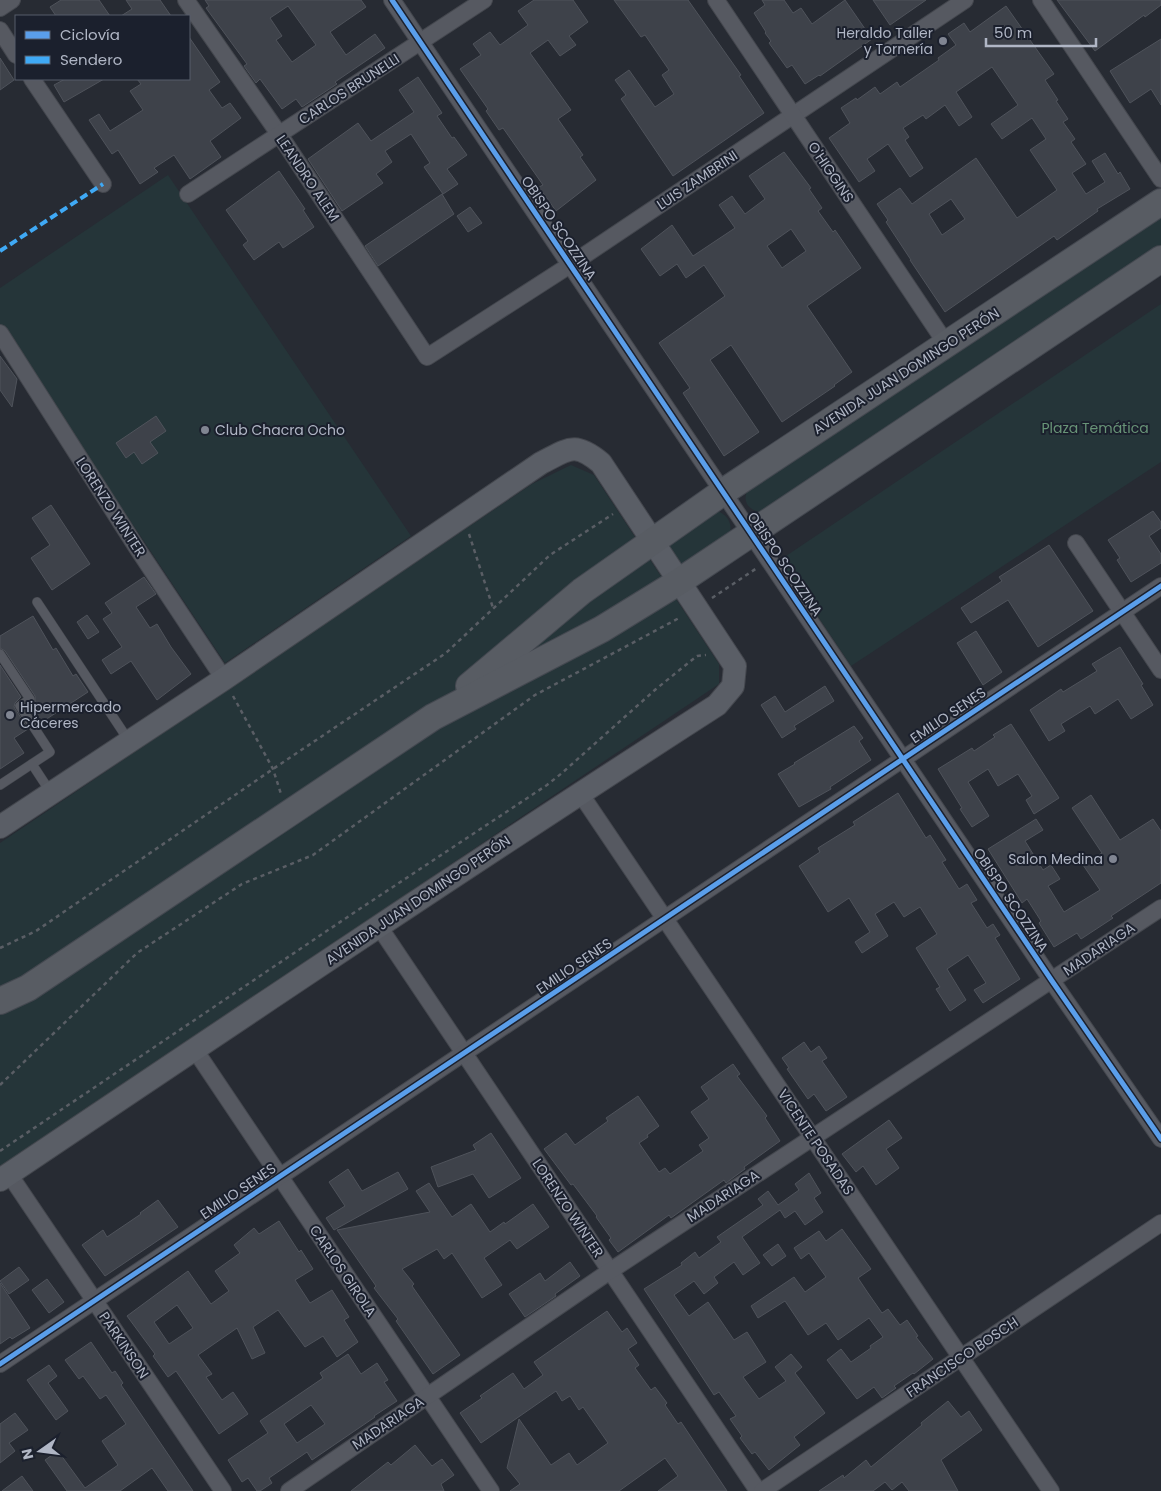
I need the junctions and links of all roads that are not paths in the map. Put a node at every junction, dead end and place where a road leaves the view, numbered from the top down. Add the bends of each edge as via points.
1 (12, 0) edge
2 (186, 0) edge
3 (392, 0) edge
4 (484, 0) edge
5 (716, 0) edge
6 (966, 0) edge
7 (1041, 0) edge
8 (0, 8) edge
9 (0, 30) edge
10 (420, 43) junction
11 (15, 52) edge
12 (33, 80) edge
13 (793, 116) junction
14 (279, 134) junction
15 (1161, 179) edge
16 (103, 184) dead end
17 (188, 194) dead end
18 (1161, 202) edge
19 (1161, 259) edge
20 (570, 265) junction
21 (0, 333) edge
22 (947, 345) junction
23 (427, 357) joint
24 (723, 492) junction
25 (752, 535) junction
26 (653, 542) junction
27 (1076, 543) dead end
28 (680, 582) junction
29 (1161, 586) edge
30 (37, 602) dead end
31 (1122, 612) junction
32 (0, 654) edge
33 (1161, 670) edge
34 (224, 679) junction
35 (433, 717) junction
36 (130, 741) junction
37 (903, 759) junction
38 (32, 764) junction
39 (0, 785) edge
40 (51, 793) junction
41 (580, 793) junction
42 (0, 827) edge
43 (1161, 908) edge
44 (665, 919) junction
45 (378, 926) junction
46 (1052, 981) junction
47 (28, 988) junction
48 (0, 1001) edge
49 (0, 1015) edge
50 (195, 1050) junction
51 (464, 1053) junction
52 (812, 1137) junction
53 (1161, 1139) edge
54 (280, 1176) junction
55 (4, 1177) edge
56 (1161, 1223) edge
57 (610, 1271) junction
58 (94, 1301) junction
59 (961, 1358) junction
60 (0, 1364) edge
61 (428, 1396) junction
62 (223, 1491) edge
63 (289, 1491) edge
64 (491, 1491) edge
65 (758, 1491) edge
66 (762, 1491) edge
67 (1052, 1491) edge

1 - 8 street
2 - 14 street, LEANDRO ALEM
3 - 10 street, OBISPO SCOZZINA
4 - 10 street, CARLOS BRUNELLI
5 - 13 street, O'HIGGINS
6 - 13 street, LUIS ZAMBRINI
7 - 15 street
9 - 11 street
10 - 14 street, CARLOS BRUNELLI
10 - 20 street, OBISPO SCOZZINA
12 - 16 street
13 - 20 street, LUIS ZAMBRINI
13 - 22 street, O'HIGGINS
14 - 17 street, CARLOS BRUNELLI
14 - 23 street, LEANDRO ALEM
18 - 22 main road, AVENIDA JUAN DOMINGO PERÓN
19 - 25 main road, AVENIDA JUAN DOMINGO PERÓN
20 - 23 street, LUIS ZAMBRINI
20 - 24 street, OBISPO SCOZZINA
21 - 34 street, LORENZO WINTER via 136,548
22 - 24 main road, AVENIDA JUAN DOMINGO PERÓN
24 - 25 street, OBISPO SCOZZINA
24 - 26 main road, AVENIDA JUAN DOMINGO PERÓN
25 - 28 main road, AVENIDA JUAN DOMINGO PERÓN
25 - 37 street, OBISPO SCOZZINA
26 - 28 main road
26 - 34 main road via 601,463 586,452 571,448 541,463
26 - 35 main road, AVENIDA JUAN DOMINGO PERÓN via 582,591
27 - 31 street
28 - 35 main road, AVENIDA JUAN DOMINGO PERÓN via 602,629
28 - 41 main road, AVENIDA JUAN DOMINGO PERÓN via 735,666 733,686 717,705
29 - 31 street, EMILIO SENES
30 - 36 lane
31 - 33 street
31 - 37 street, EMILIO SENES
32 - 38 lane via 30,699 20,706 50,752
34 - 36 main road
35 - 47 main road, AVENIDA JUAN DOMINGO PERÓN
36 - 40 main road
37 - 44 street, EMILIO SENES
37 - 46 street, OBISPO SCOZZINA
38 - 39 lane
38 - 40 lane
40 - 42 main road
41 - 44 street, VICENTE POSADAS
41 - 45 main road, AVENIDA JUAN DOMINGO PERÓN
43 - 46 street, MADARIAGA
44 - 51 street, EMILIO SENES
44 - 52 street, VICENTE POSADAS
45 - 50 main road, AVENIDA JUAN DOMINGO PERÓN
45 - 51 street, LORENZO WINTER
46 - 52 street, MADARIAGA
46 - 53 street, OBISPO SCOZZINA
47 - 48 main road, AVENIDA JUAN DOMINGO PERÓN
47 - 49 main road, AVENIDA JUAN DOMINGO PERÓN
50 - 54 street, CARLOS GIROLA
50 - 55 main road, AVENIDA JUAN DOMINGO PERÓN
51 - 54 street, EMILIO SENES
51 - 57 street, LORENZO WINTER
52 - 57 street, MADARIAGA
52 - 59 street, VICENTE POSADAS
54 - 58 street, EMILIO SENES
54 - 61 street, CARLOS GIROLA
55 - 58 street, PARKINSON
56 - 59 street, FRANCISCO BOSCH
57 - 61 street, MADARIAGA
57 - 65 street, LORENZO WINTER
58 - 60 street, EMILIO SENES
58 - 62 street, PARKINSON
59 - 66 street, FRANCISCO BOSCH
59 - 67 street, VICENTE POSADAS
61 - 63 street, MADARIAGA
61 - 64 street, CARLOS GIROLA

